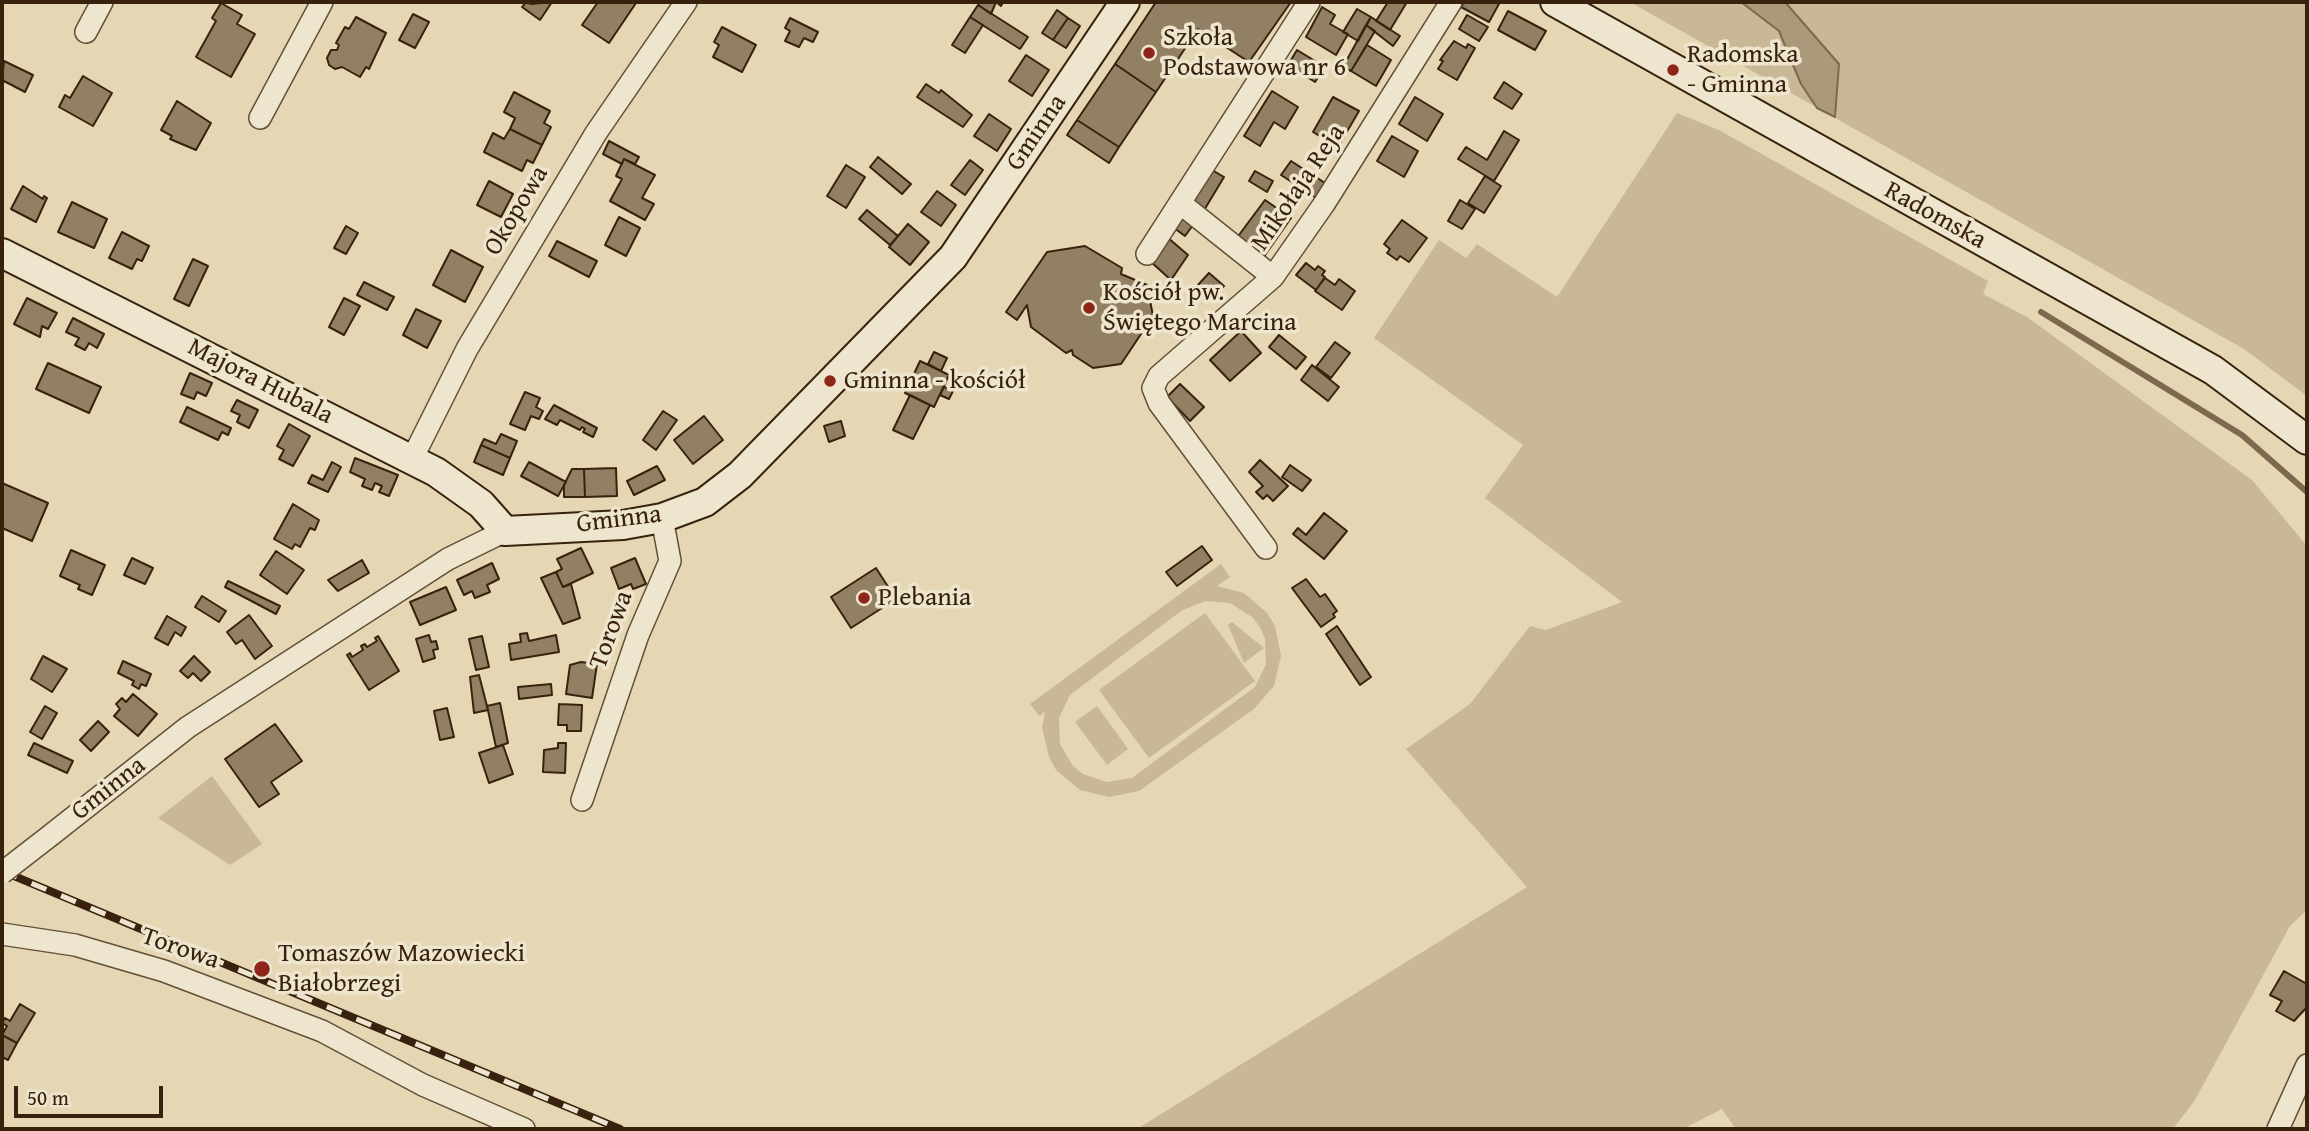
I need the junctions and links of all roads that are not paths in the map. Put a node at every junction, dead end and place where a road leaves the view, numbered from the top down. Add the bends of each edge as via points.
1 (102, 2) edge
2 (322, 2) edge
3 (686, 2) edge
4 (1125, 2) edge
5 (1309, 2) edge
6 (1451, 2) edge
7 (1555, 2) edge
8 (86, 32) dead end
9 (260, 118) dead end
10 (1180, 203) junction
11 (2, 253) edge
12 (1147, 254) dead end
13 (1273, 276) junction
14 (2307, 440) edge
15 (412, 459) junction
16 (662, 518) junction
17 (505, 531) junction
18 (1266, 548) dead end
19 (582, 800) dead end
20 (2, 873) edge
21 (2, 934) edge
22 (2307, 1065) edge
23 (524, 1129) edge
24 (2277, 1129) edge

1 - 8 street
2 - 9 street
3 - 15 street, Okopowa via 596,133 488,313
4 - 16 street, Gminna via 953,257 740,475 705,502
5 - 10 street
6 - 13 street, Mikołaja Reja via 1324,204
7 - 14 street, Radomska via 2213,370
10 - 12 street
10 - 13 street
11 - 15 street, Majora Hubala
13 - 18 street, Mikołaja Reja via 1159,376 1153,388 1159,403
15 - 17 street, Majora Hubala via 459,486
16 - 17 street, Gminna via 622,525
16 - 19 street, Torowa via 670,561 638,635
17 - 20 street, Gminna, bridge via 448,559 188,727
21 - 23 street, Torowa via 75,946 164,971 322,1031 423,1085
22 - 24 street

